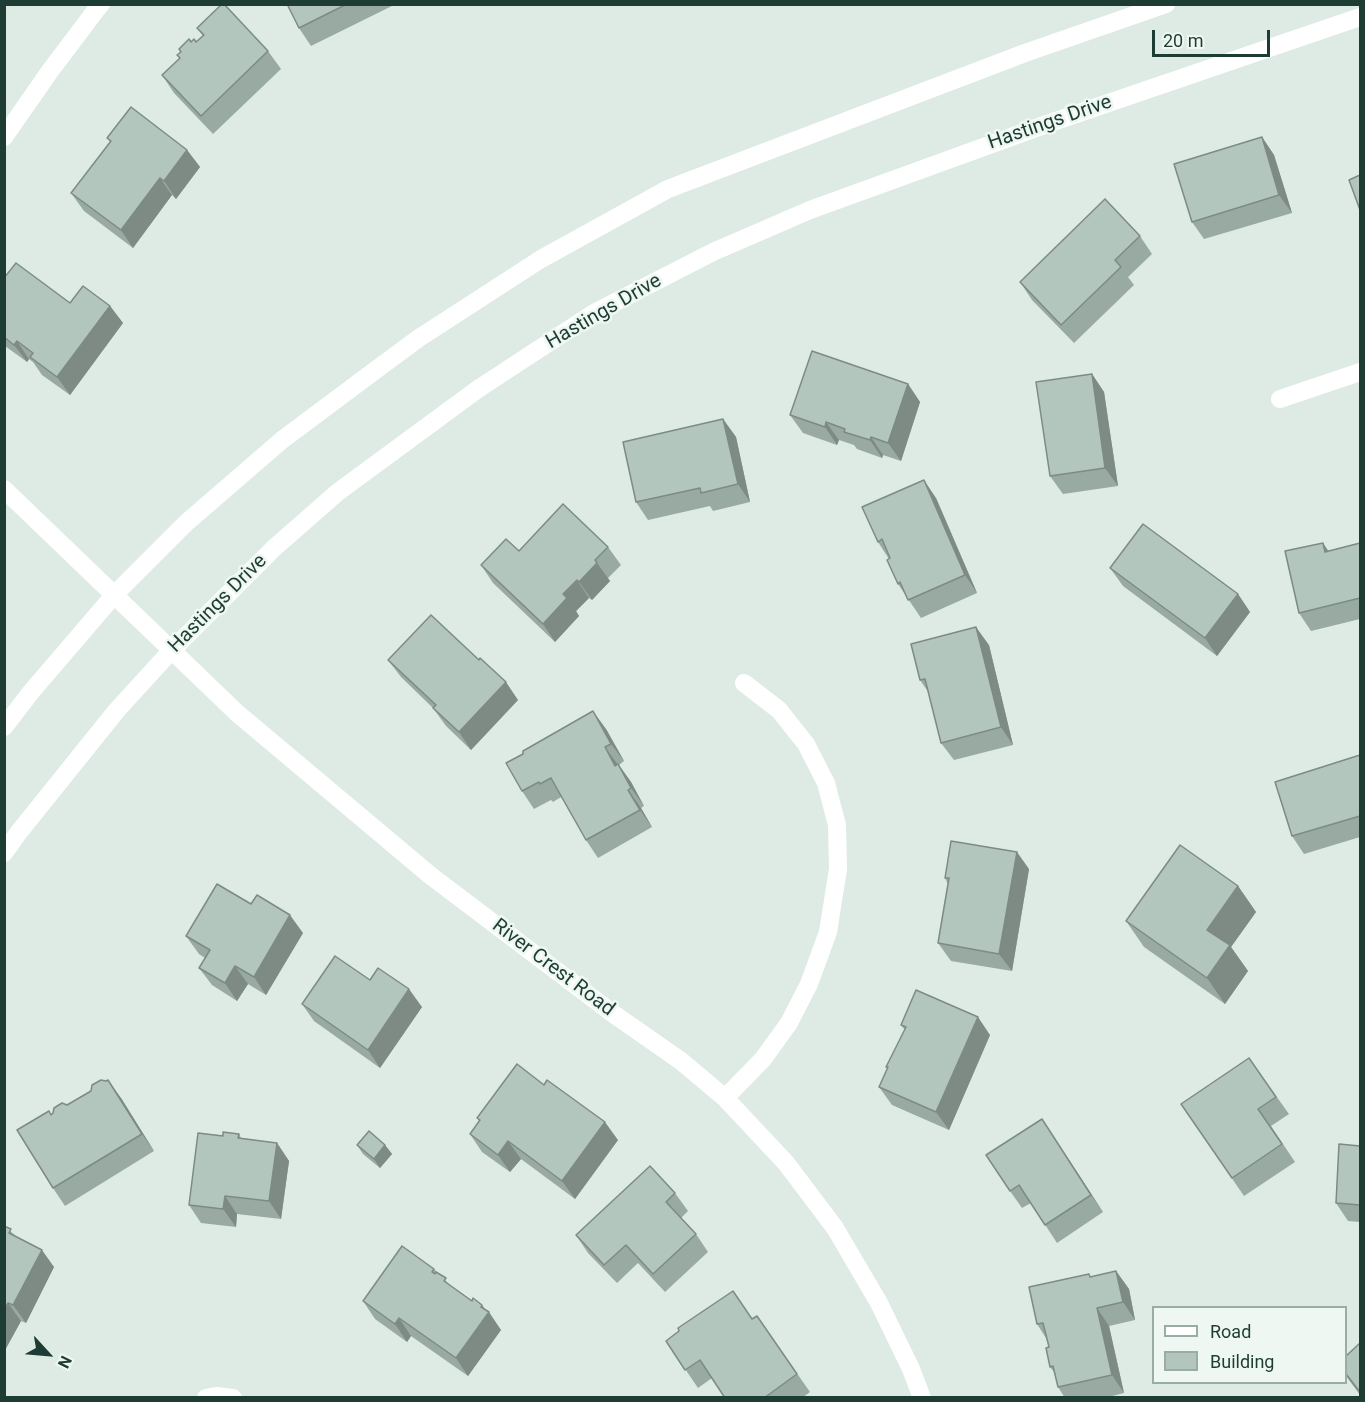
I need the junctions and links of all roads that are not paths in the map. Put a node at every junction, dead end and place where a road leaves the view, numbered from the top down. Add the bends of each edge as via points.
1 (101, 4) edge
2 (1166, 4) edge
3 (1360, 17) edge
4 (4, 137) edge
5 (1360, 372) edge
6 (1280, 399) dead end
7 (4, 489) edge
8 (115, 594) junction
9 (171, 651) junction
10 (744, 683) dead end
11 (4, 728) edge
12 (4, 853) edge
13 (724, 1098) junction
14 (206, 1398) edge
15 (233, 1398) edge
16 (922, 1398) edge

1 - 4 street
2 - 8 street via 1024,53 668,189 541,259 419,338 282,440 186,523
3 - 9 street, Hastings Drive via 810,210 713,252 594,313 478,389 338,492 274,548
5 - 6 street
7 - 8 street, River Crest Road
8 - 9 street, River Crest Road
8 - 11 street
9 - 12 street, Hastings Drive via 117,710
9 - 13 street, River Crest Road via 237,713 431,876 681,1061
10 - 13 street via 779,710 806,744 826,783 837,825 838,869 828,932 809,984 789,1023 763,1059
13 - 16 street, River Crest Road via 786,1163 835,1228 879,1303
14 - 15 street

